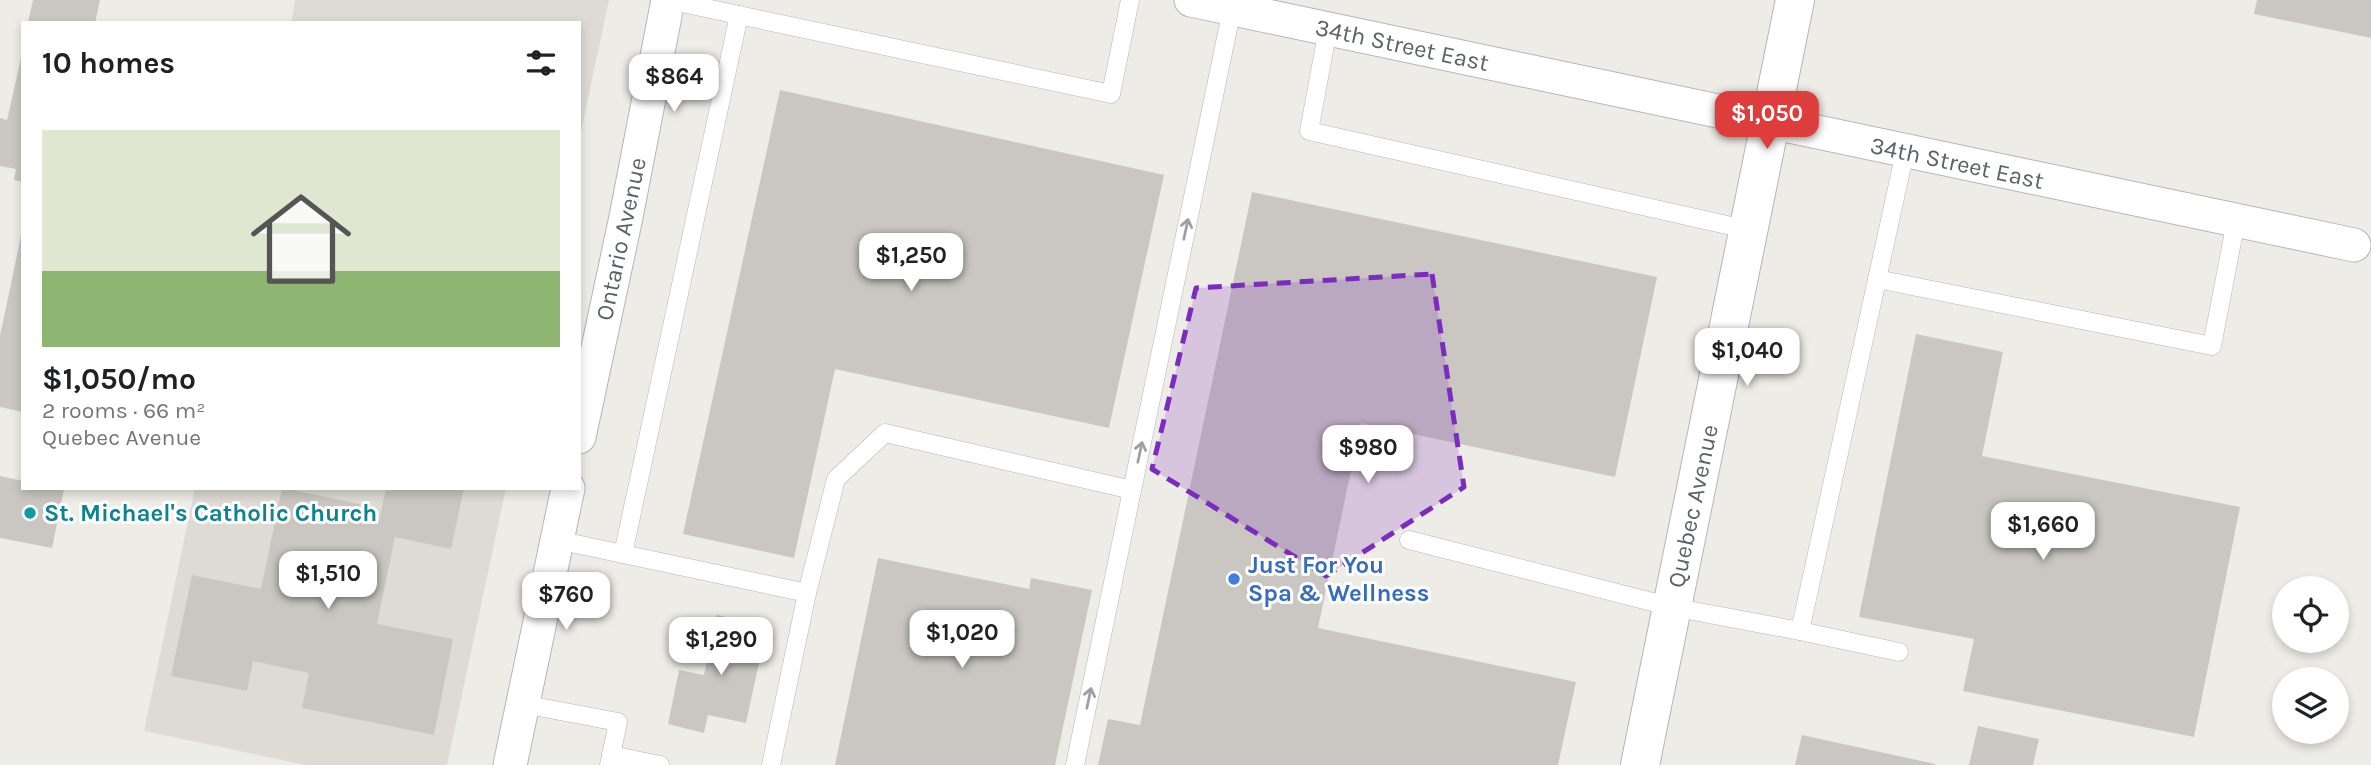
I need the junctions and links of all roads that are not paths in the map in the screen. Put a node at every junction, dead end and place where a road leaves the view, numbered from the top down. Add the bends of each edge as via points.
1 (668, 0) edge
2 (1130, 0) edge
3 (1191, 0) edge
4 (1796, 0) edge
5 (1232, 9) junction
6 (739, 15) junction
7 (1328, 29) junction
8 (1770, 124) junction
9 (1905, 152) junction
10 (2236, 221) junction
11 (1749, 230) junction
12 (2354, 245) dead end
13 (1877, 279) junction
14 (581, 427) edge
15 (568, 490) edge
16 (1132, 490) junction
17 (557, 540) junction
18 (1409, 540) dead end
19 (623, 554) junction
20 (807, 593) junction
21 (1672, 607) junction
22 (1800, 631) junction
23 (1899, 652) dead end
24 (523, 704) junction
25 (610, 760) edge
26 (510, 765) edge
27 (660, 765) edge
28 (771, 765) edge
29 (1075, 765) edge
30 (1640, 765) edge

1 - 6 lane
1 - 14 street, Ontario Avenue
2 - 6 lane via 1111,94
3 - 5 street, 34th Street East
4 - 8 street, Quebec Avenue
5 - 7 street, 34th Street East
16 -> 5 lane
6 - 19 lane
7 - 8 street, 34th Street East
7 - 11 lane via 1309,131
8 - 9 street, 34th Street East
8 - 11 street, Quebec Avenue
9 - 10 street, 34th Street East
9 - 13 lane
10 - 12 street, 34th Street East
10 - 13 lane via 2212,346
11 - 21 street, Quebec Avenue
13 - 22 lane
15 - 17 street
16 - 20 lane via 885,433 836,479
29 -> 16 lane
17 - 19 lane
17 - 24 street
18 - 21 lane
19 - 20 lane
20 - 28 lane
21 - 22 lane
21 - 30 street, Quebec Avenue
22 - 23 lane
24 - 25 lane via 618,722
24 - 26 street
25 - 27 lane

